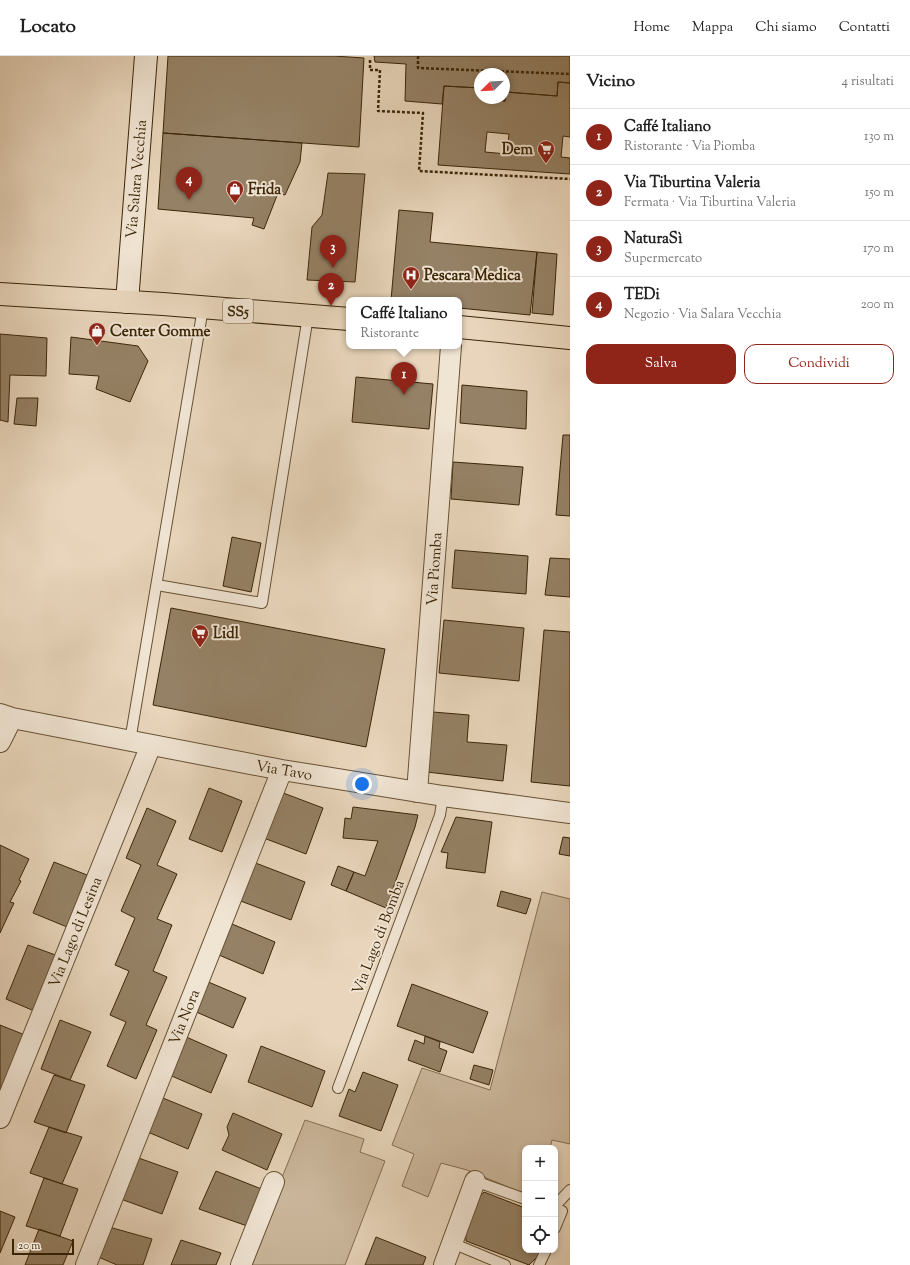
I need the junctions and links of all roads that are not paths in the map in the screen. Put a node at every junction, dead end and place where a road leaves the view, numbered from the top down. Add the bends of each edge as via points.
1 (146, 56) edge
2 (0, 294) edge
3 (127, 302) junction
4 (203, 308) junction
5 (308, 316) junction
6 (346, 319) edge
7 (462, 327) edge
8 (570, 338) edge
9 (451, 349) edge
10 (156, 585) junction
11 (6, 716) edge
12 (130, 741) junction
13 (0, 742) edge
14 (151, 745) junction
15 (282, 770) junction
16 (418, 792) junction
17 (443, 796) junction
18 (570, 813) edge
19 (338, 1088) dead end
20 (0, 1118) edge
21 (475, 1181) joint
22 (274, 1182) dead end
23 (570, 1190) edge
24 (522, 1197) edge
25 (558, 1203) edge
26 (558, 1210) edge
27 (558, 1221) edge
28 (452, 1243) junction
29 (545, 1253) edge
30 (86, 1265) edge
31 (241, 1265) edge
32 (444, 1265) edge
33 (505, 1265) edge
34 (539, 1265) edge

1 - 3 street, Via Salara Vecchia
2 - 3 main road, SS5
3 - 4 main road, SS5
4 - 5 main road, SS5
4 - 10 lane
5 - 6 main road, SS5
5 - 10 lane via 262,603
7 - 8 main road
9 - 16 street, Via Piomba
10 - 12 lane
11 - 12 street, Via Tavo
11 - 13 street
12 - 14 street, Via Tavo
14 - 15 street, Via Tavo
14 - 20 street, Via Lago di Lesina
15 - 16 street, Via Tavo
15 - 30 street, Via Nora
16 - 17 street, Via Tavo
17 - 18 street, Via Tavo
17 - 19 lane, Via Lago di Bomba via 440,815
21 - 24 lane
21 - 28 street
22 - 31 street
23 - 25 lane
26 - 27 lane via 562,1212
28 - 32 street
28 - 33 lane
29 - 34 lane

